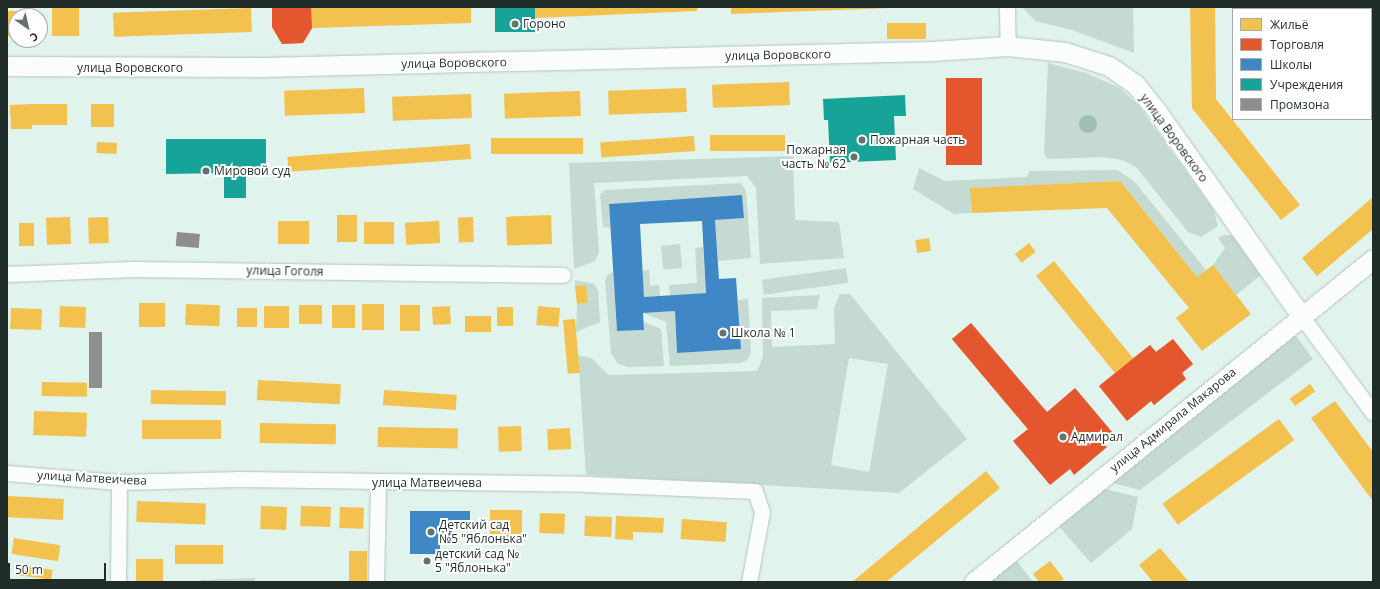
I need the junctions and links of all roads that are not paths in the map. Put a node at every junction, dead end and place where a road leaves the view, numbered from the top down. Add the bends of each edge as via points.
1 (1007, 7) edge
2 (1008, 46) junction
3 (7, 66) edge
4 (1373, 259) edge
5 (7, 274) edge
6 (563, 275) dead end
7 (1302, 317) junction
8 (1373, 413) edge
9 (7, 473) edge
10 (119, 482) junction
11 (378, 482) junction
12 (118, 582) edge
13 (376, 582) edge
14 (749, 582) edge
15 (974, 582) edge

1 - 2 street
2 - 3 street, улица Воровского via 931,52 262,67
2 - 7 street, улица Воровского via 1065,52 1104,64 1135,84
4 - 7 street, улица Адмирала Макарова
5 - 6 street, улица Гоголя via 134,269
7 - 8 street, улица Воровского
7 - 15 street, улица Адмирала Макарова
9 - 10 street, улица Матвеичева
10 - 11 street, улица Матвеичева via 240,479
10 - 12 street
11 - 13 street
11 - 14 street, улица Матвеичева via 586,484 755,491 762,512

